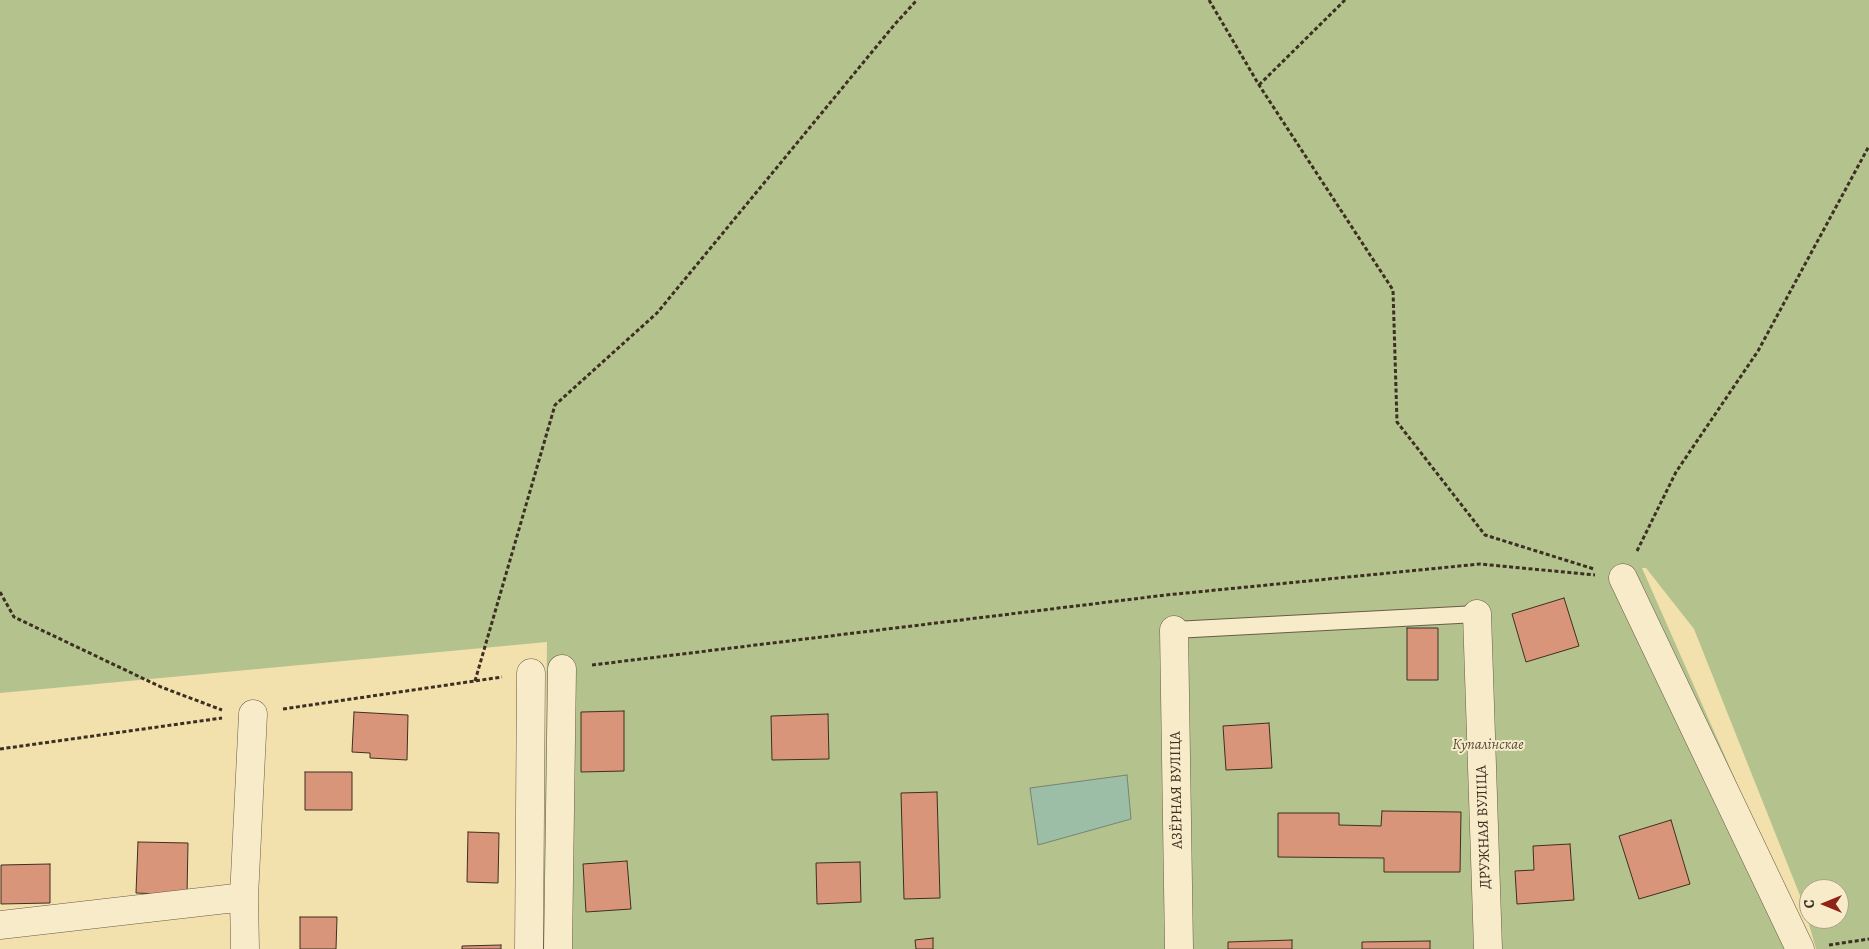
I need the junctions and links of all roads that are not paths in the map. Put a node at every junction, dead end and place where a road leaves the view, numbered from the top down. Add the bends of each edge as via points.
1 (1623, 578) road end
2 (1477, 614) joint
3 (1174, 630) joint
4 (562, 669) road end
5 (530, 673) road end
6 (246, 715) road end
7 (244, 897) junction
8 (0, 925) edge
9 (1810, 948) edge
10 (245, 949) edge
11 (529, 949) edge
12 (558, 949) edge
13 (1179, 949) edge
14 (1488, 949) edge

1 - 9 street
2 - 3 lane
2 - 14 street, ДРУЖНАЯ ВУЛІЦА
3 - 13 street, АЗЁРНАЯ ВУЛІЦА
4 - 12 street
5 - 11 street
6 - 7 street
7 - 8 street
7 - 10 street

